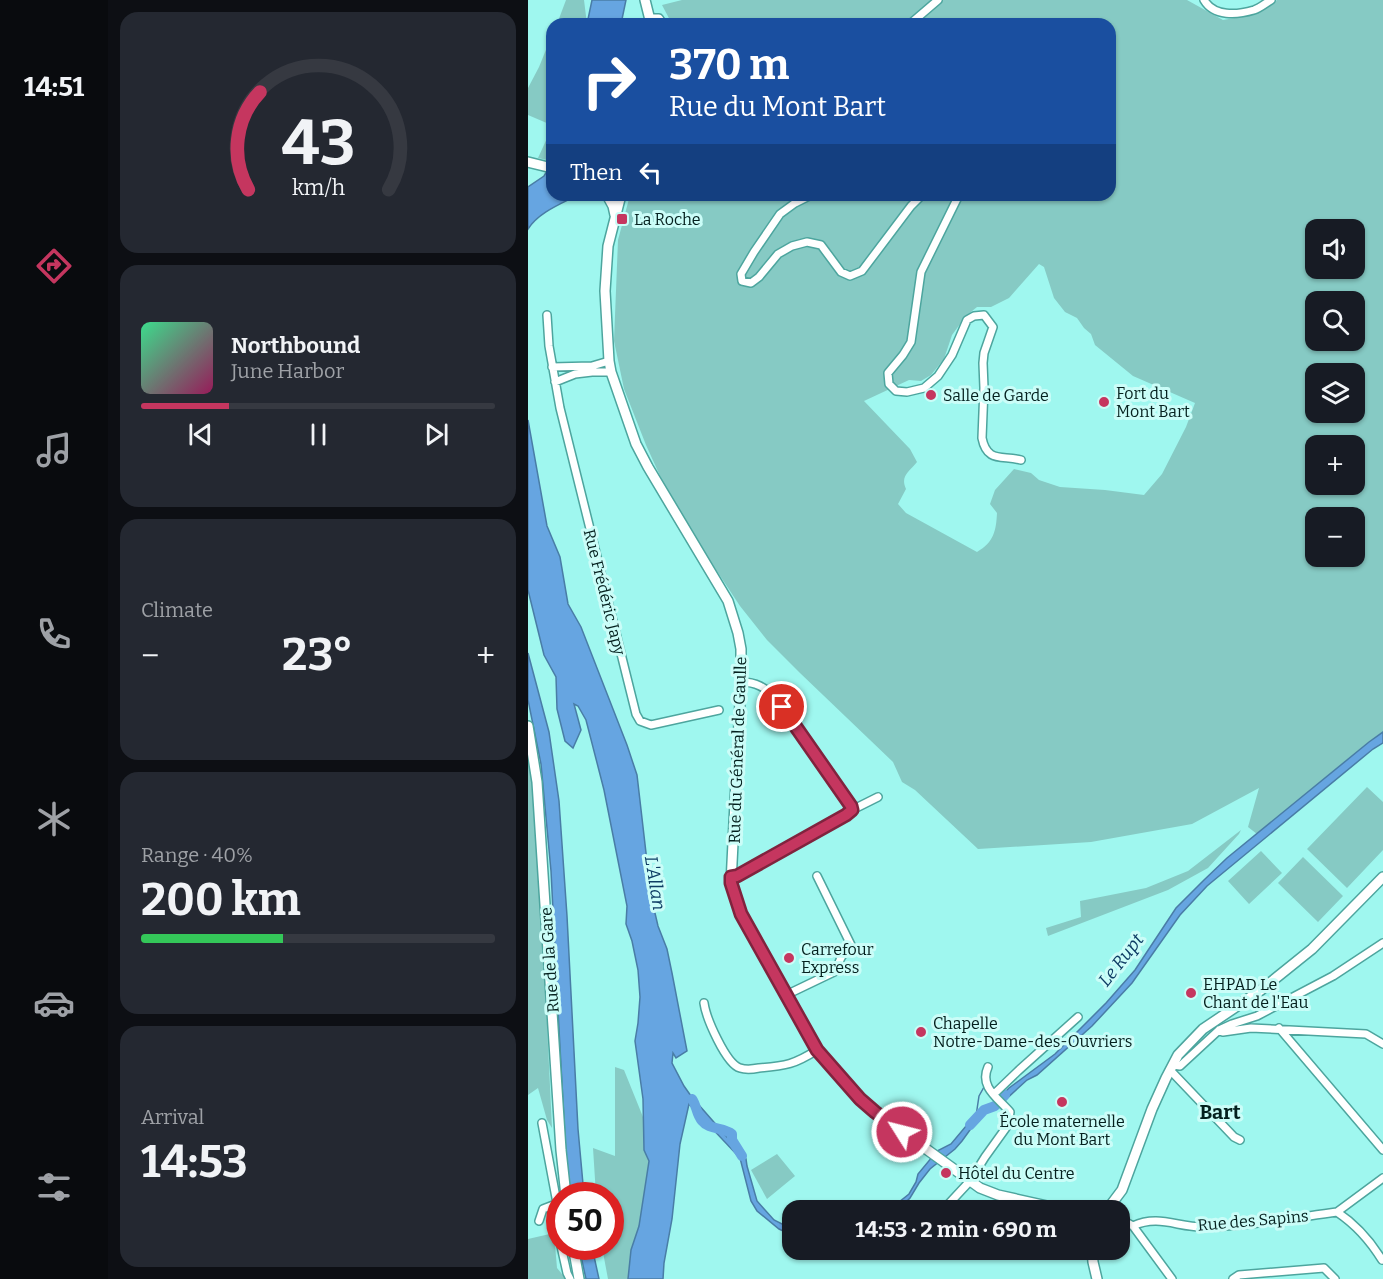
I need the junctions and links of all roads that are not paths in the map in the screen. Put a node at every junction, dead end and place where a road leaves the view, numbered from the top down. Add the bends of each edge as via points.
1 (645, 0) edge
2 (938, 0) edge
3 (1204, 0) edge
4 (1271, 0) edge
5 (650, 18) edge
6 (917, 18) edge
7 (528, 162) edge
8 (546, 166) edge
9 (610, 201) edge
10 (619, 201) edge
11 (799, 201) edge
12 (916, 201) edge
13 (956, 201) edge
14 (615, 217) junction
15 (547, 315) dead end
16 (609, 361) junction
17 (552, 367) junction
18 (611, 372) junction
19 (555, 382) junction
20 (1021, 460) dead end
21 (741, 682) junction
22 (719, 710) dead end
23 (528, 726) edge
24 (879, 797) dead end
25 (852, 810) junction
26 (817, 876) dead end
27 (731, 877) junction
28 (1383, 877) edge
29 (1383, 943) edge
30 (786, 995) junction
31 (704, 1003) dead end
32 (1078, 1017) dead end
33 (1279, 1028) junction
34 (1219, 1030) junction
35 (1383, 1044) edge
36 (817, 1050) junction
37 (988, 1067) dead end
38 (1172, 1068) junction
39 (995, 1096) junction
40 (542, 1124) dead end
41 (1240, 1140) dead end
42 (1383, 1150) edge
43 (1383, 1178) edge
44 (970, 1181) junction
45 (552, 1182) edge
46 (564, 1182) edge
47 (953, 1200) edge
48 (1015, 1200) edge
49 (1114, 1200) edge
50 (546, 1208) edge
51 (1337, 1212) junction
52 (540, 1221) dead end
53 (1130, 1224) edge
54 (1133, 1226) junction
55 (564, 1260) edge
56 (576, 1260) edge
57 (1093, 1260) edge
58 (1382, 1260) edge
59 (570, 1279) edge
60 (579, 1279) edge
61 (1097, 1279) edge
62 (1172, 1279) edge
63 (1233, 1279) edge
64 (1335, 1279) edge

1 - 5 main road
2 - 6 street
3 - 4 street via 1214,10 1234,14 1256,10
7 - 8 main road
9 - 14 main road
10 - 14 main road, Rue du Général de Gaulle
11 - 12 street via 780,214 741,274 742,281 751,283 778,254 807,242 821,245 841,272 850,276 862,271
13 - 20 street via 921,272 911,342 888,373 889,384 896,391 924,388 952,355 967,320 984,315 993,327 983,363 983,446 993,456
14 - 16 main road, Rue du Général de Gaulle via 608,246 605,291
15 - 17 street, Rue Frédéric Japy
16 - 17 street via 592,366
16 - 18 main road, Rue du Général de Gaulle
17 - 19 street, Rue Frédéric Japy
18 - 19 street via 575,374
18 - 21 main road, Rue du Général de Gaulle via 636,444 728,601 741,649
19 - 22 street, Rue Frédéric Japy via 636,714 640,721 651,725
21 - 25 street via 760,686 782,707
21 - 27 main road, Rue du Général de Gaulle
23 - 46 main road, Rue de la Gare via 537,782
24 - 25 street
25 - 27 street
26 - 30 street via 852,947 841,956 838,969
27 - 30 main road, Rue du Général de Gaulle via 741,914
28 - 38 main road via 1305,955 1203,1029 1178,1055
29 - 34 street via 1333,976 1257,1016
30 - 36 main road, Rue du Général de Gaulle
31 - 36 street via 715,1035 739,1068 788,1065
32 - 39 street
33 - 34 street
33 - 35 street via 1366,1034
33 - 42 street
34 - 38 street via 1180,1066
36 - 44 main road, Rue du Général de Gaulle via 875,1112
37 - 39 street via 985,1083
38 - 41 street
38 - 49 main road
39 - 44 street via 1010,1112 1008,1125
40 - 45 street
43 - 51 street, Rue des Sapins
44 - 47 street
44 - 48 main road, Rue du Général de Gaulle
50 - 52 street
51 - 54 street, Rue des Sapins via 1202,1227 1161,1220
51 - 58 street via 1373,1245
53 - 54 street
54 - 62 street
55 - 59 street
56 - 60 main road
57 - 61 main road
63 - 64 street via 1239,1275 1324,1268

